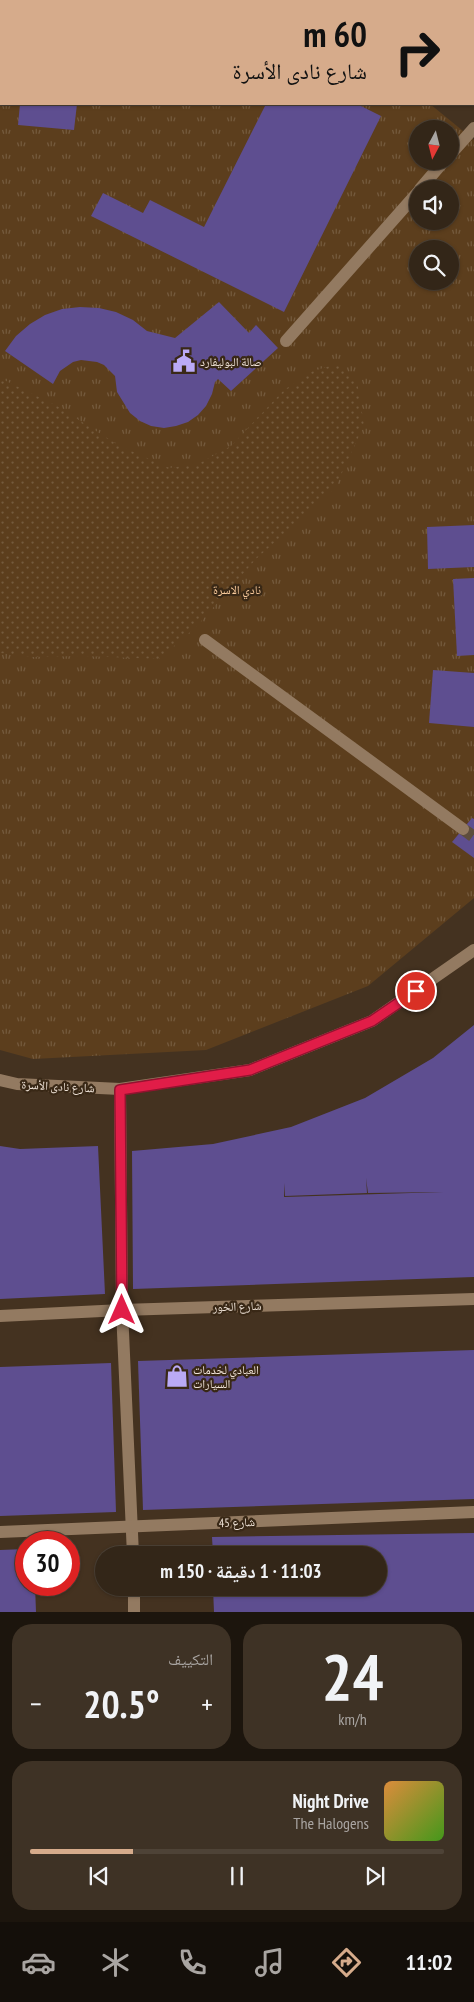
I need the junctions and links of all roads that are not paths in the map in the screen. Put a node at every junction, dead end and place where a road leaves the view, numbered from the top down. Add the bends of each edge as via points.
1 (474, 128) edge
2 (459, 145) edge
3 (436, 170) edge
4 (428, 180) edge
5 (409, 202) edge
6 (286, 341) dead end
7 (206, 640) dead end
8 (463, 829) tunnel mouth
9 (474, 950) edge
10 (0, 1080) edge
11 (120, 1090) junction
12 (474, 1299) edge
13 (122, 1310) junction
14 (0, 1316) edge
15 (474, 1512) edge
16 (132, 1526) junction
17 (0, 1532) edge
18 (133, 1546) edge
19 (134, 1596) edge
20 (134, 1612) edge

1 - 2 street
3 - 4 street
5 - 6 street
7 - 8 street
9 - 11 street, شارع نادى الأسرة via 372,1021 250,1070
10 - 11 street, شارع نادى الأسرة via 17,1084
11 - 13 street
12 - 13 street, شارع الخور
13 - 14 street, شارع الخور
13 - 16 street
15 - 16 street, شارع 45
16 - 17 street, شارع 45
16 - 18 street
19 - 20 street

